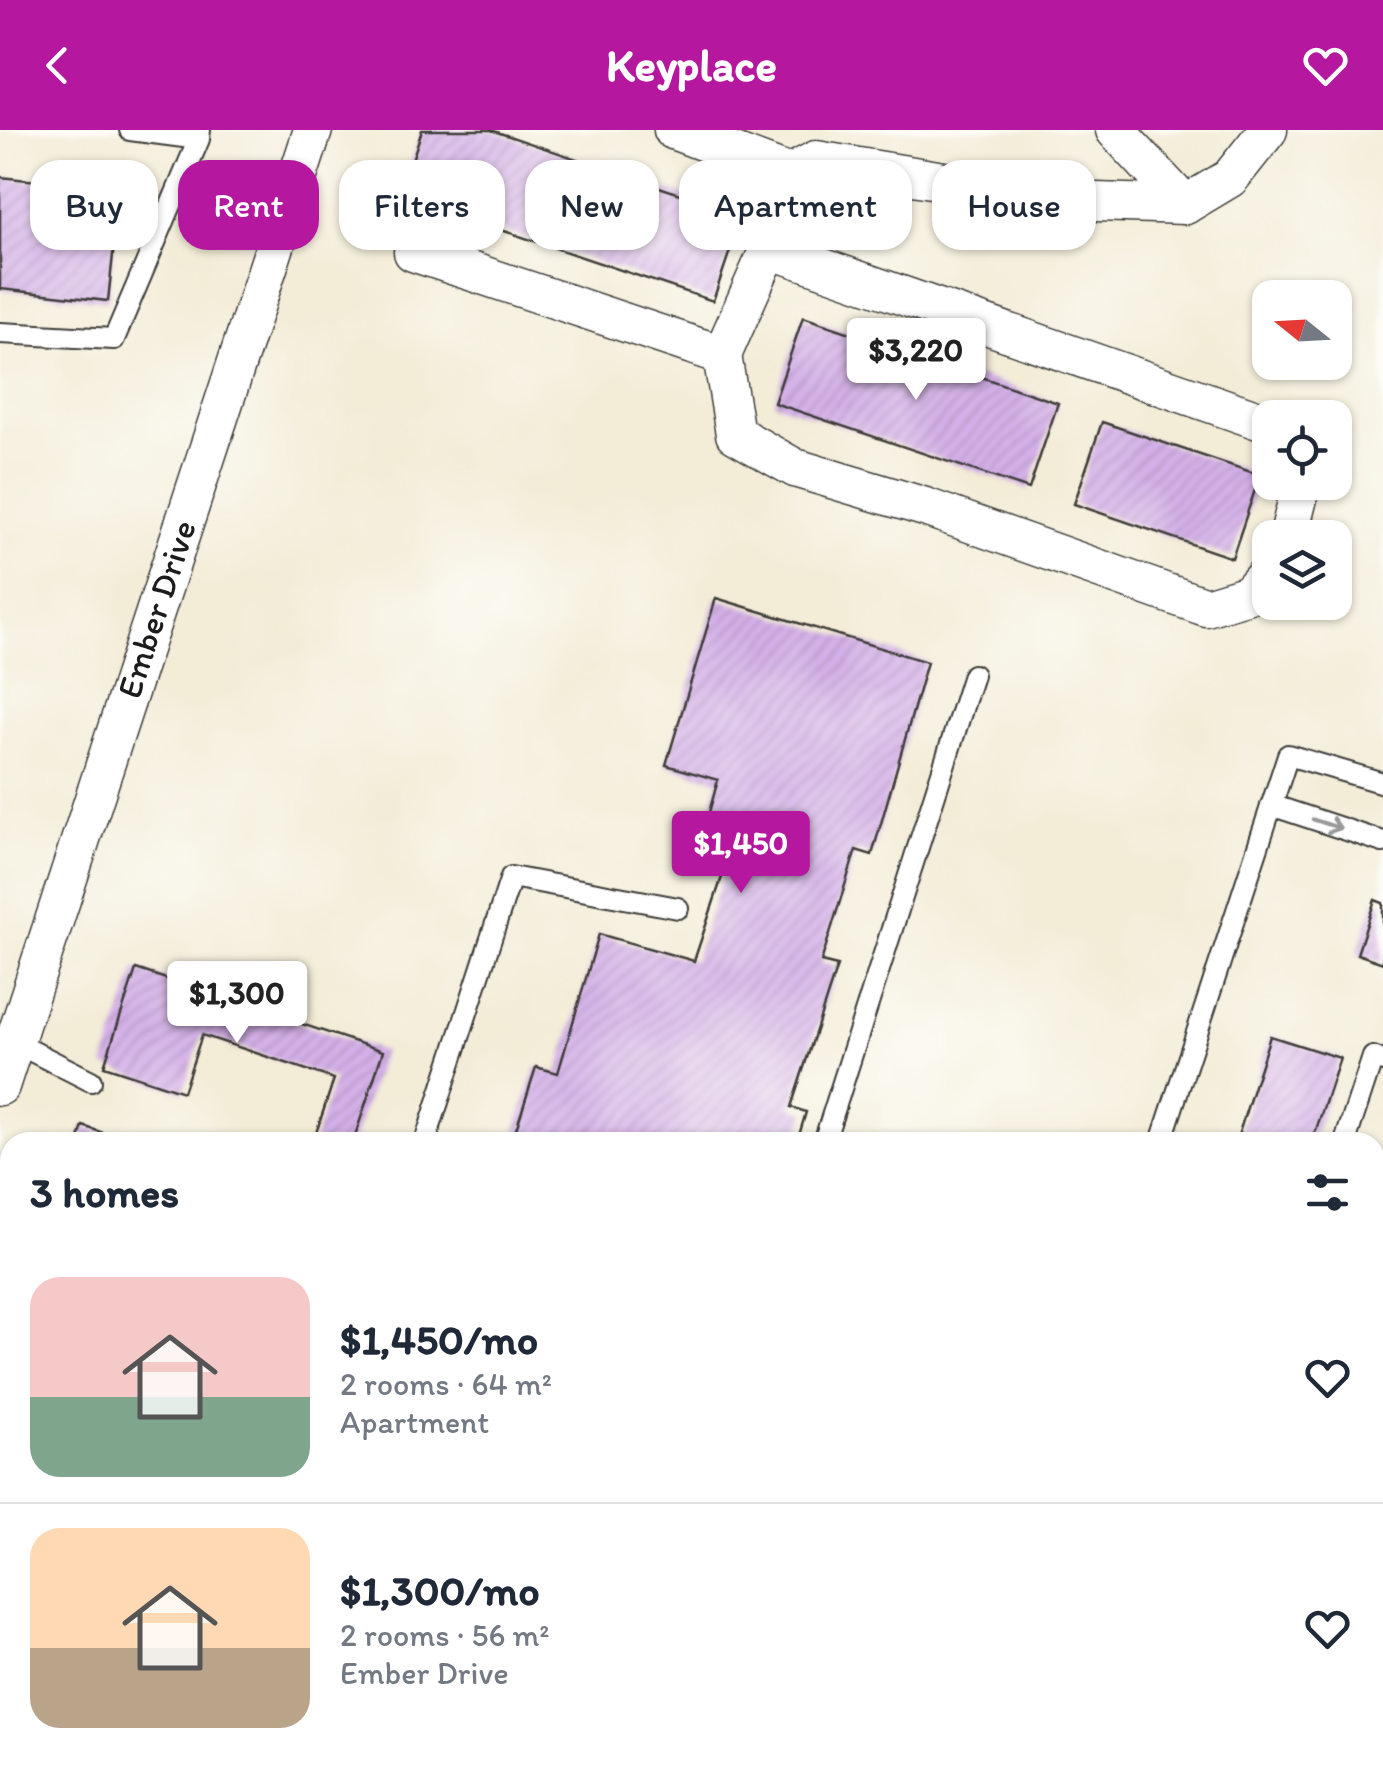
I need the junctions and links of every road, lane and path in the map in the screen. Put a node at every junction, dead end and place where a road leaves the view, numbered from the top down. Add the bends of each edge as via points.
1 (130, 130) edge
2 (313, 130) edge
3 (673, 130) edge
4 (1115, 130) edge
5 (1268, 130) edge
6 (199, 134) edge
7 (753, 160) edge
8 (912, 176) edge
9 (1184, 205) junction
10 (769, 250) edge
11 (772, 250) edge
12 (413, 252) dead end
13 (0, 333) edge
14 (722, 356) junction
15 (1252, 418) edge
16 (1252, 590) edge
17 (972, 675) dead end
18 (1383, 783) edge
19 (1272, 805) junction
20 (1383, 842) edge
21 (678, 908) dead end
22 (14, 1042) junction
23 (1383, 1061) edge
24 (91, 1081) dead end
25 (0, 1086) edge
26 (428, 1132) edge
27 (827, 1132) edge
28 (1164, 1132) edge
29 (1348, 1132) edge

1 - 6 lane
2 - 22 street, Ember Drive
3 - 7 street
4 - 9 street
5 - 9 street via 1230,178
6 - 13 lane via 114,339
8 - 9 street via 1066,201
10 - 14 street
11 - 15 street
12 - 14 street
14 - 16 street via 735,434 795,468 1206,607
17 - 27 lane
18 - 19 lane via 1288,755
19 -> 20 lane
19 - 28 lane
21 - 26 lane via 511,876
22 - 24 lane
22 - 25 street, Ember Drive
23 - 29 lane via 1373,1057

